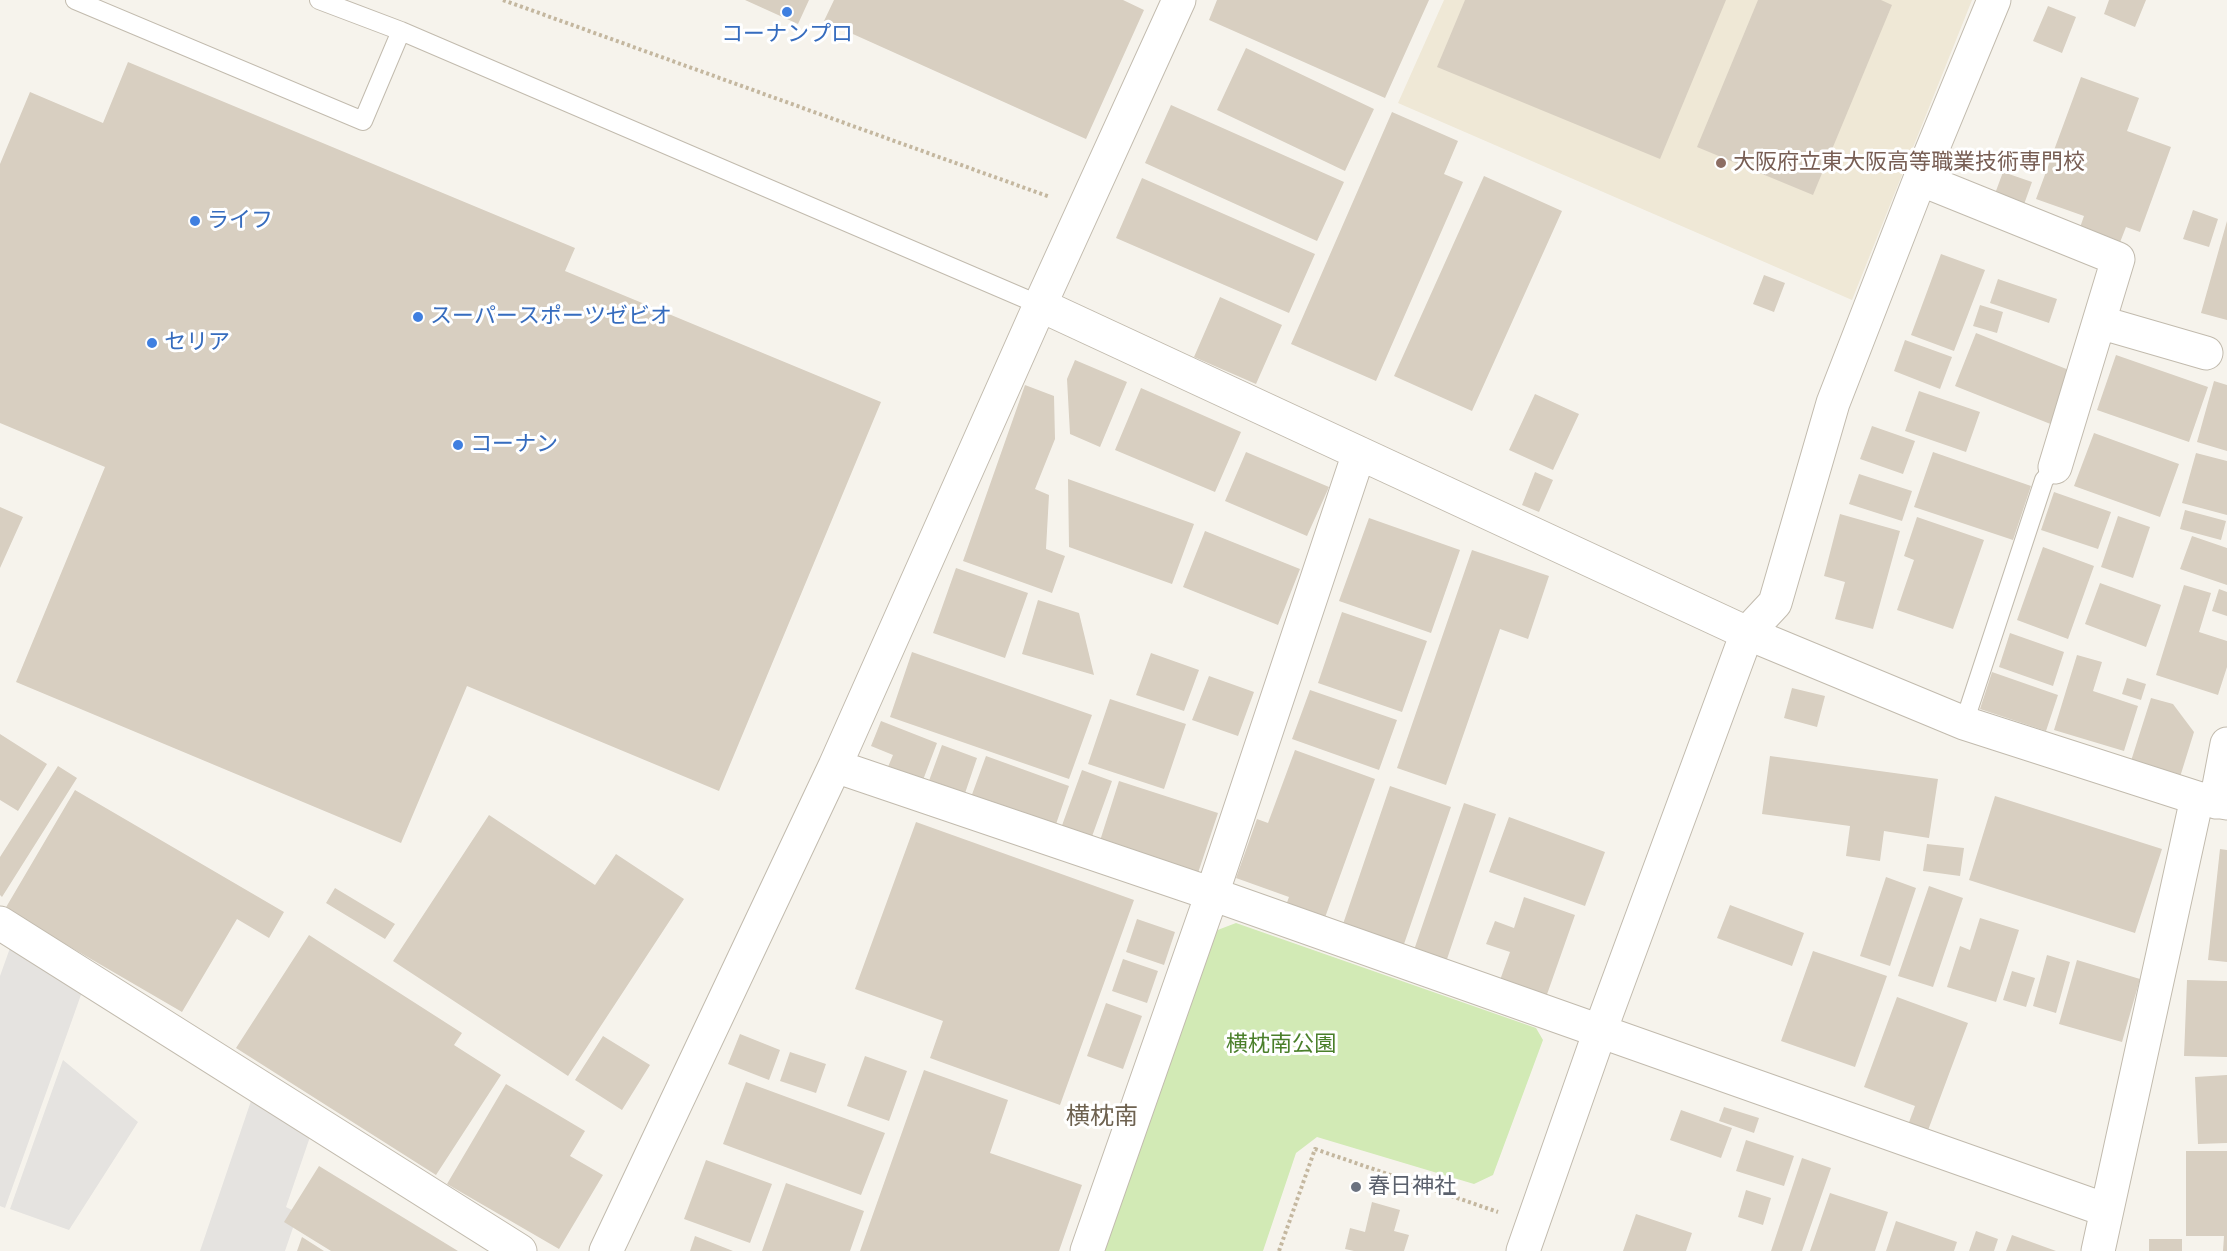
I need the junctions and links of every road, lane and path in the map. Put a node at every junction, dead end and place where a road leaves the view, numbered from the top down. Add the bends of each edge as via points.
1 (75, 0) edge
2 (319, 0) edge
3 (503, 0) edge
4 (1179, 0) edge
5 (1994, 0) edge
6 (401, 31) junction
7 (1920, 179) junction
8 (1085, 207) junction
9 (1040, 305) junction
10 (2099, 322) junction
11 (2216, 356) edge
12 (1359, 453) junction
13 (2055, 467) joint
14 (1747, 633) junction
15 (1965, 723) junction
16 (2227, 744) edge
17 (835, 766) junction
18 (2213, 801) edge
19 (1212, 894) junction
20 (0, 922) edge
21 (1600, 1031) junction
22 (2106, 1210) junction
23 (1528, 1237) edge
24 (520, 1251) edge
25 (606, 1251) edge
26 (1087, 1251) edge
27 (1279, 1251) edge
28 (2098, 1251) edge

1 - 6 lane via 363,121
2 - 6 lane
3 - 8 path
4 - 8 street
5 - 7 street
6 - 9 lane
7 - 10 street via 2118,259
7 - 14 street via 1833,403 1775,603
8 - 9 street
9 - 12 street
9 - 17 street
10 - 11 street
10 - 13 street
12 - 14 street
12 - 19 street
13 - 15 lane via 2044,480
14 - 15 street
14 - 21 street
15 - 18 street
16 - 18 street
17 - 19 street
17 - 25 street
18 - 22 street
19 - 21 street
19 - 26 street
20 - 24 street
21 - 22 street
21 - 23 street
22 - 28 street
23 - 27 path via 1315,1149

